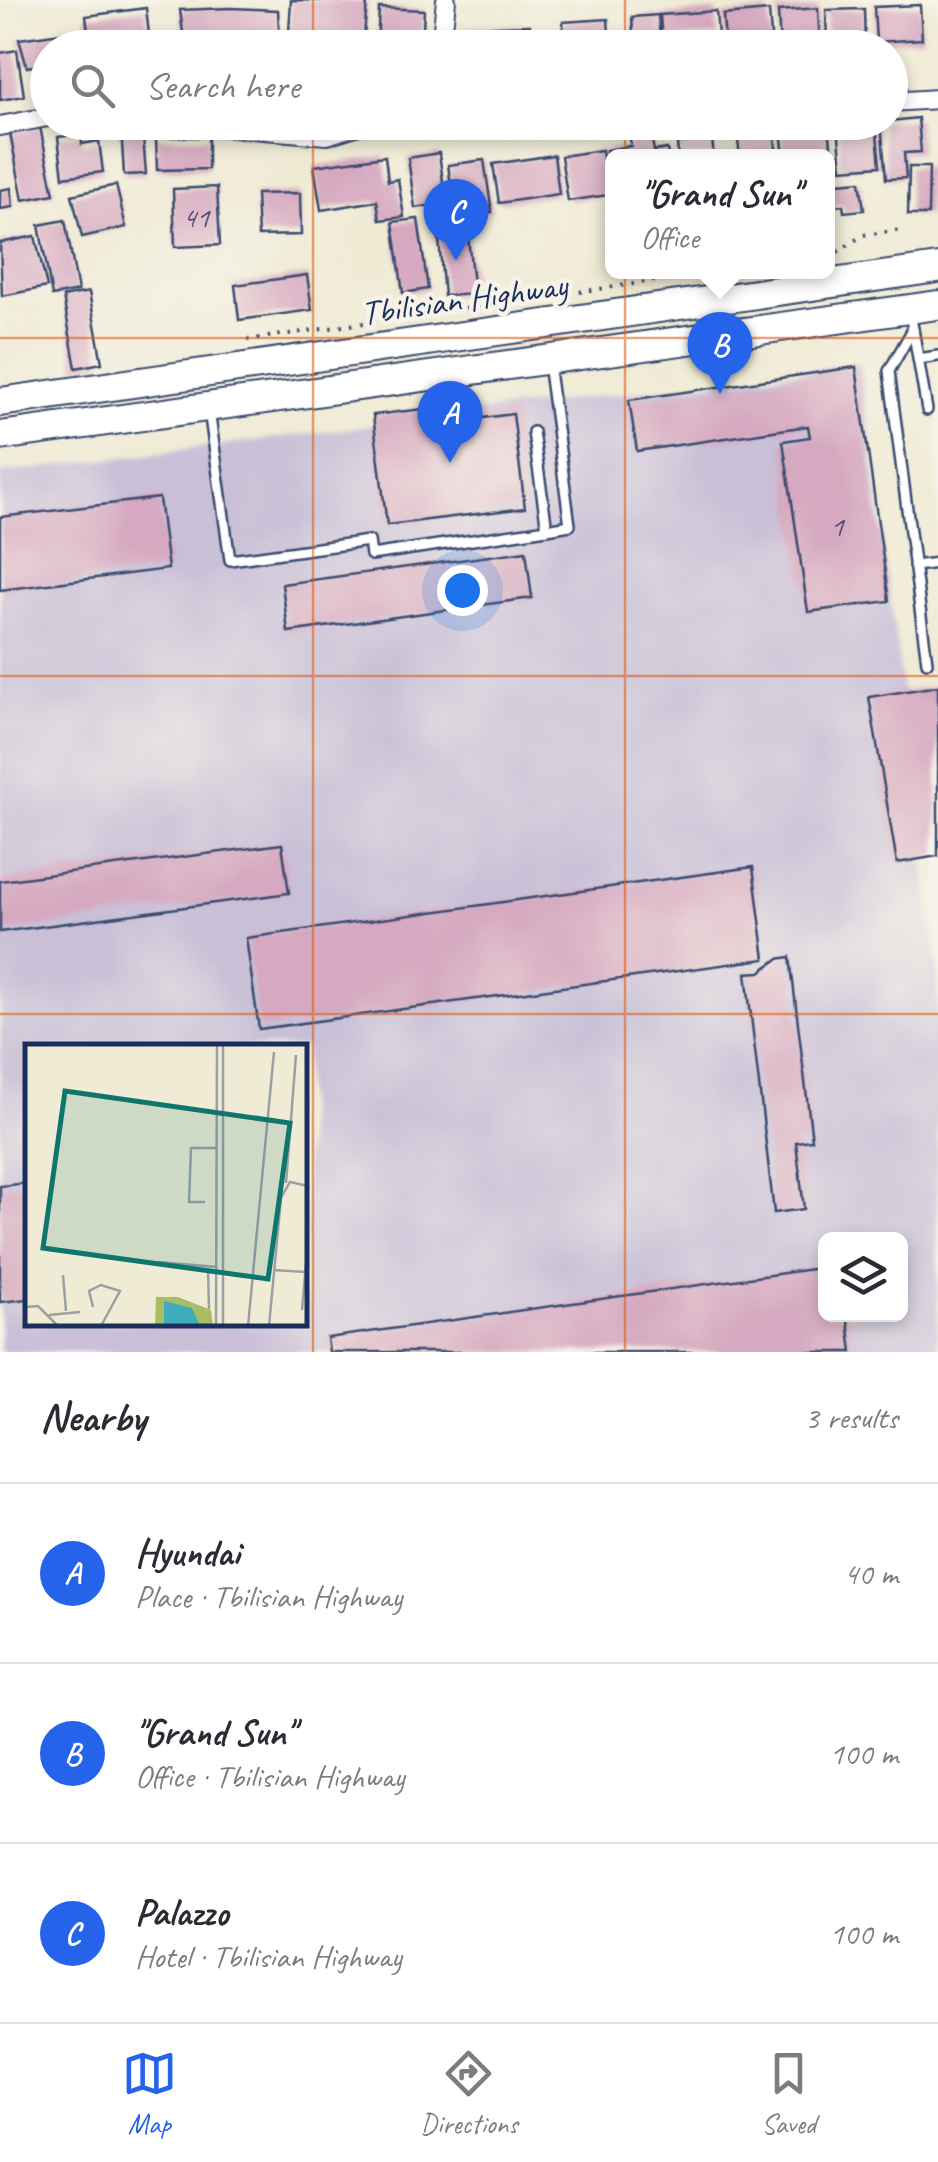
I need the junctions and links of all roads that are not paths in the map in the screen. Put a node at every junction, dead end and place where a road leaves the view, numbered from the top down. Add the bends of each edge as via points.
1 (446, 0) edge
2 (443, 30) edge
3 (938, 98) edge
4 (908, 100) edge
5 (30, 120) edge
6 (0, 126) edge
7 (938, 268) edge
8 (904, 273) junction
9 (938, 306) edge
10 (911, 319) junction
11 (938, 356) edge
12 (547, 360) junction
13 (918, 360) junction
14 (0, 402) edge
15 (208, 407) junction
16 (926, 410) dead end
17 (533, 432) dead end
18 (0, 436) edge
19 (547, 529) junction
20 (938, 563) edge
21 (914, 566) junction
22 (926, 662) dead end

1 - 2 street
3 - 4 street
5 - 6 street
7 - 8 main road, Tbilisian Highway
8 - 10 main road
8 - 14 main road, Tbilisian Highway
9 - 10 main road, Tbilisian Highway
10 - 12 main road, Tbilisian Highway
10 - 13 lane
10 - 21 lane via 889,370
11 - 13 lane
12 - 15 main road, Tbilisian Highway
12 - 19 lane via 570,525
13 - 16 lane
15 - 18 main road, Tbilisian Highway
15 - 19 lane via 230,560 369,540 371,555
17 - 19 lane
20 - 21 lane
21 - 22 lane

